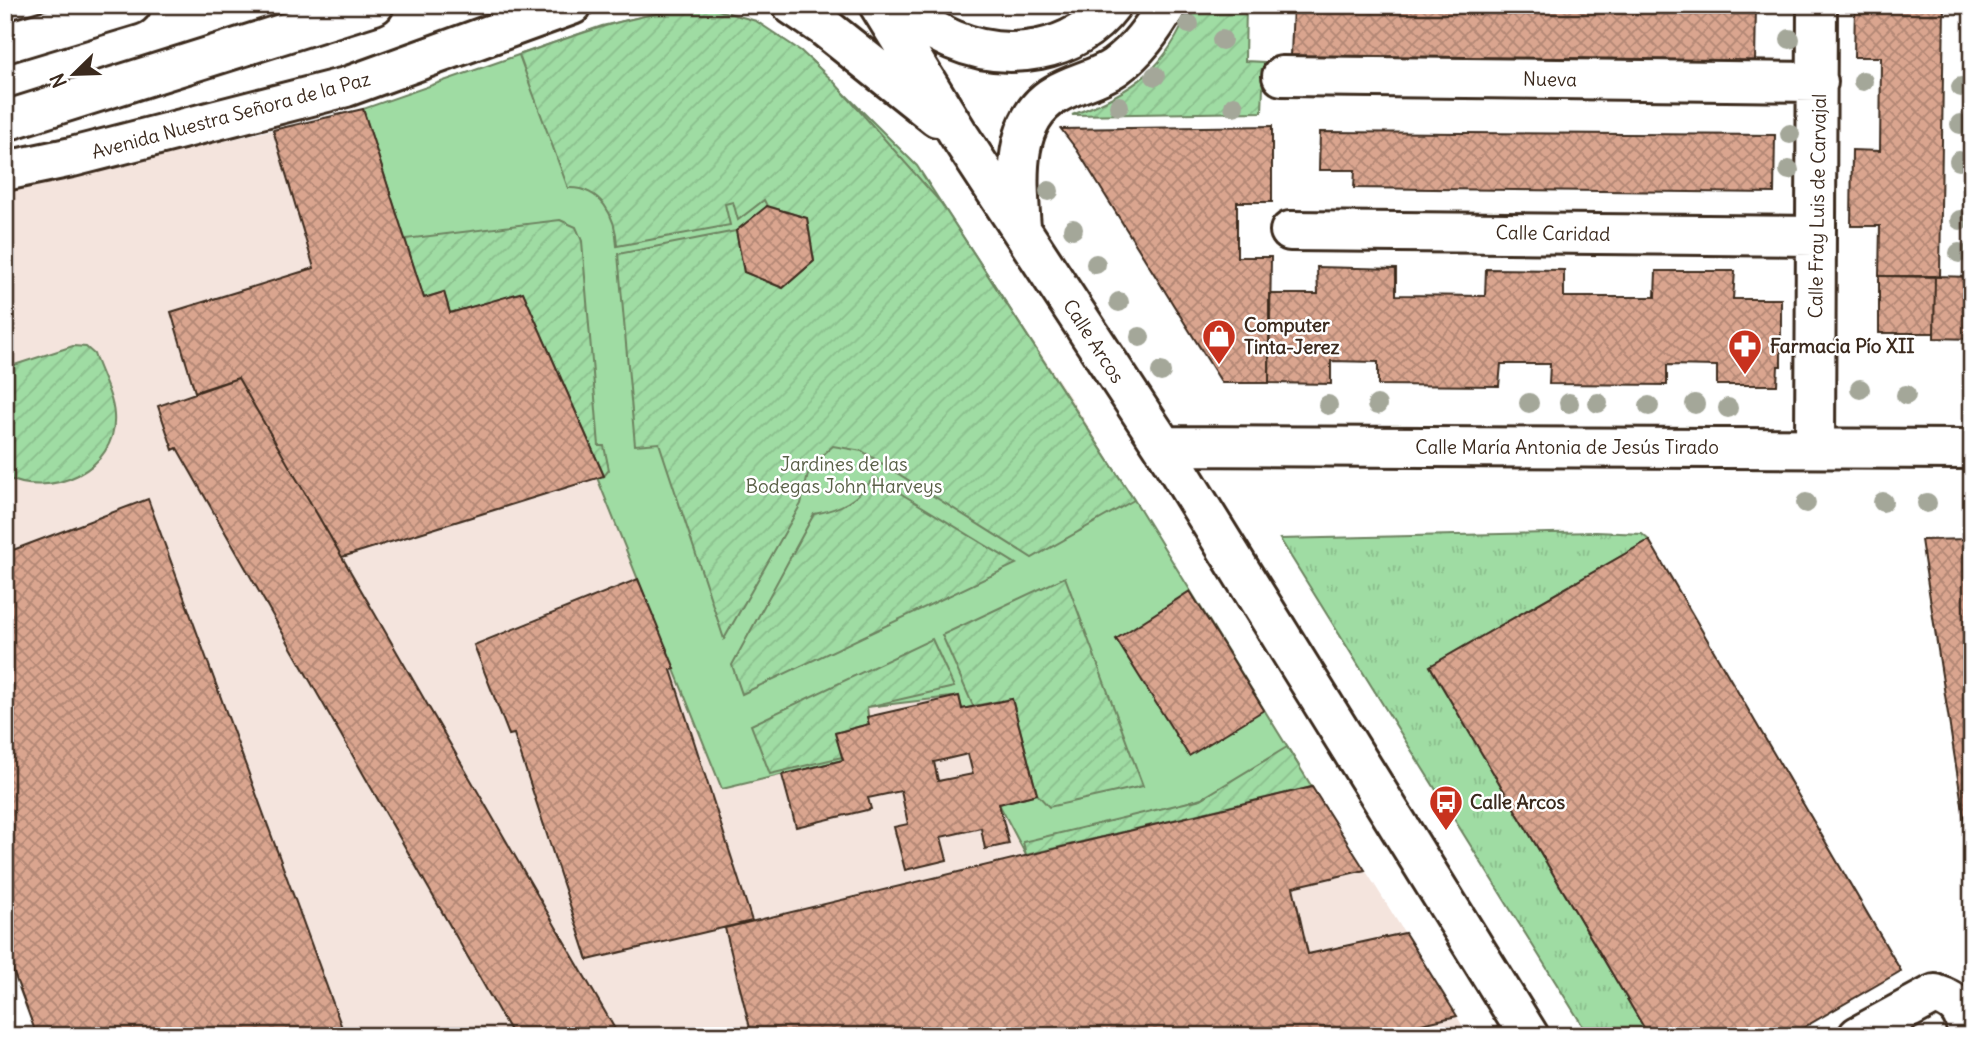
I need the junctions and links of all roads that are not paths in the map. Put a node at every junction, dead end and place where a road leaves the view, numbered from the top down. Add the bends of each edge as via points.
1 (131, 5) edge
2 (374, 5) edge
3 (572, 5) edge
4 (792, 5) edge
5 (879, 5) edge
6 (891, 5) edge
7 (1111, 5) edge
8 (1167, 5) edge
9 (1817, 5) edge
10 (5, 43) edge
11 (1282, 76) dead end
12 (1818, 82) junction
13 (5, 121) edge
14 (959, 135) junction
15 (5, 171) edge
16 (1021, 230) junction
17 (1290, 231) dead end
18 (1815, 236) junction
19 (1163, 446) junction
20 (1815, 448) junction
21 (1972, 449) edge
22 (1529, 1036) edge
23 (1858, 1036) edge
24 (1968, 1036) edge

1 - 10 street
2 - 13 street
3 - 15 street, Avenida Nuestra Señora de la Paz via 346,87
4 - 14 street
5 - 14 street, Calle Arcos
6 - 7 street via 954,41 1016,52 1064,43 1101,20
8 - 16 street via 1144,41 1113,68 1062,90 1038,109 1021,146
9 - 12 street, Calle Fray Luis de Carvajal
11 - 12 street, Nueva
12 - 18 street, Calle Fray Luis de Carvajal
14 - 16 street, Calle Arcos
16 - 19 street, Calle Arcos
17 - 18 street, Calle Caridad
18 - 20 street, Calle Fray Luis de Carvajal
19 - 20 street, Calle María Antonia de Jesús Tirado
19 - 22 street, Calle Arcos
20 - 21 street, Calle María Antonia de Jesús Tirado
23 - 24 street via 1935,994 1952,1000 1965,1015

